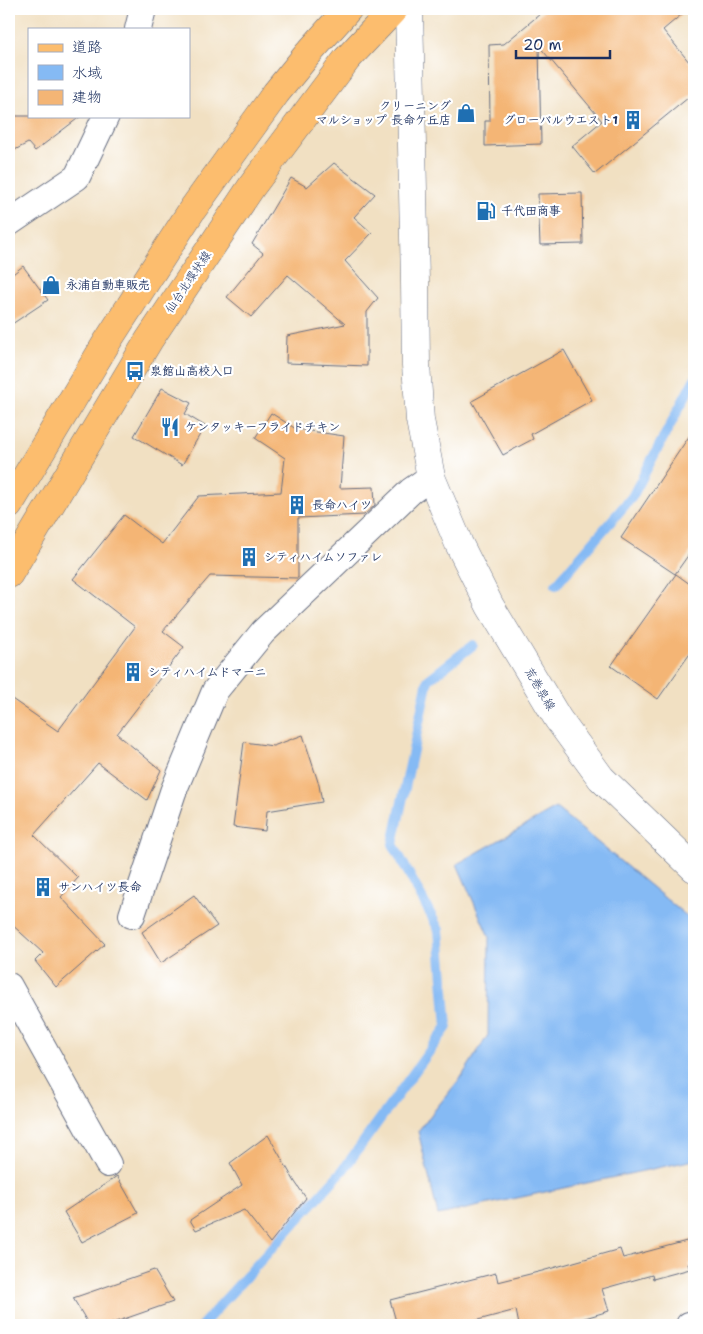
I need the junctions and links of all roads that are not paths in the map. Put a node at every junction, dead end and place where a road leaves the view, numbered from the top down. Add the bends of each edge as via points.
1 (143, 9) edge
2 (348, 9) edge
3 (394, 9) edge
4 (409, 9) edge
5 (138, 28) edge
6 (105, 118) edge
7 (9, 223) edge
8 (432, 477) junction
9 (9, 506) edge
10 (9, 574) edge
11 (694, 868) edge
12 (132, 915) dead end
13 (9, 986) edge
14 (108, 1164) dead end
15 (694, 1324) edge
16 (689, 1325) edge

1 - 5 street
2 - 9 main road via 276,93 192,210 107,342
3 - 10 main road, 仙台北環状線 via 348,59 252,186 150,340
4 - 8 street, 荒巻泉線 via 416,365 420,420
6 - 7 street via 77,177
8 - 11 street, 荒巻泉線 via 459,544 490,606 558,719 601,778
8 - 12 street via 411,491 263,632 215,691 173,792
13 - 14 street
15 - 16 street

